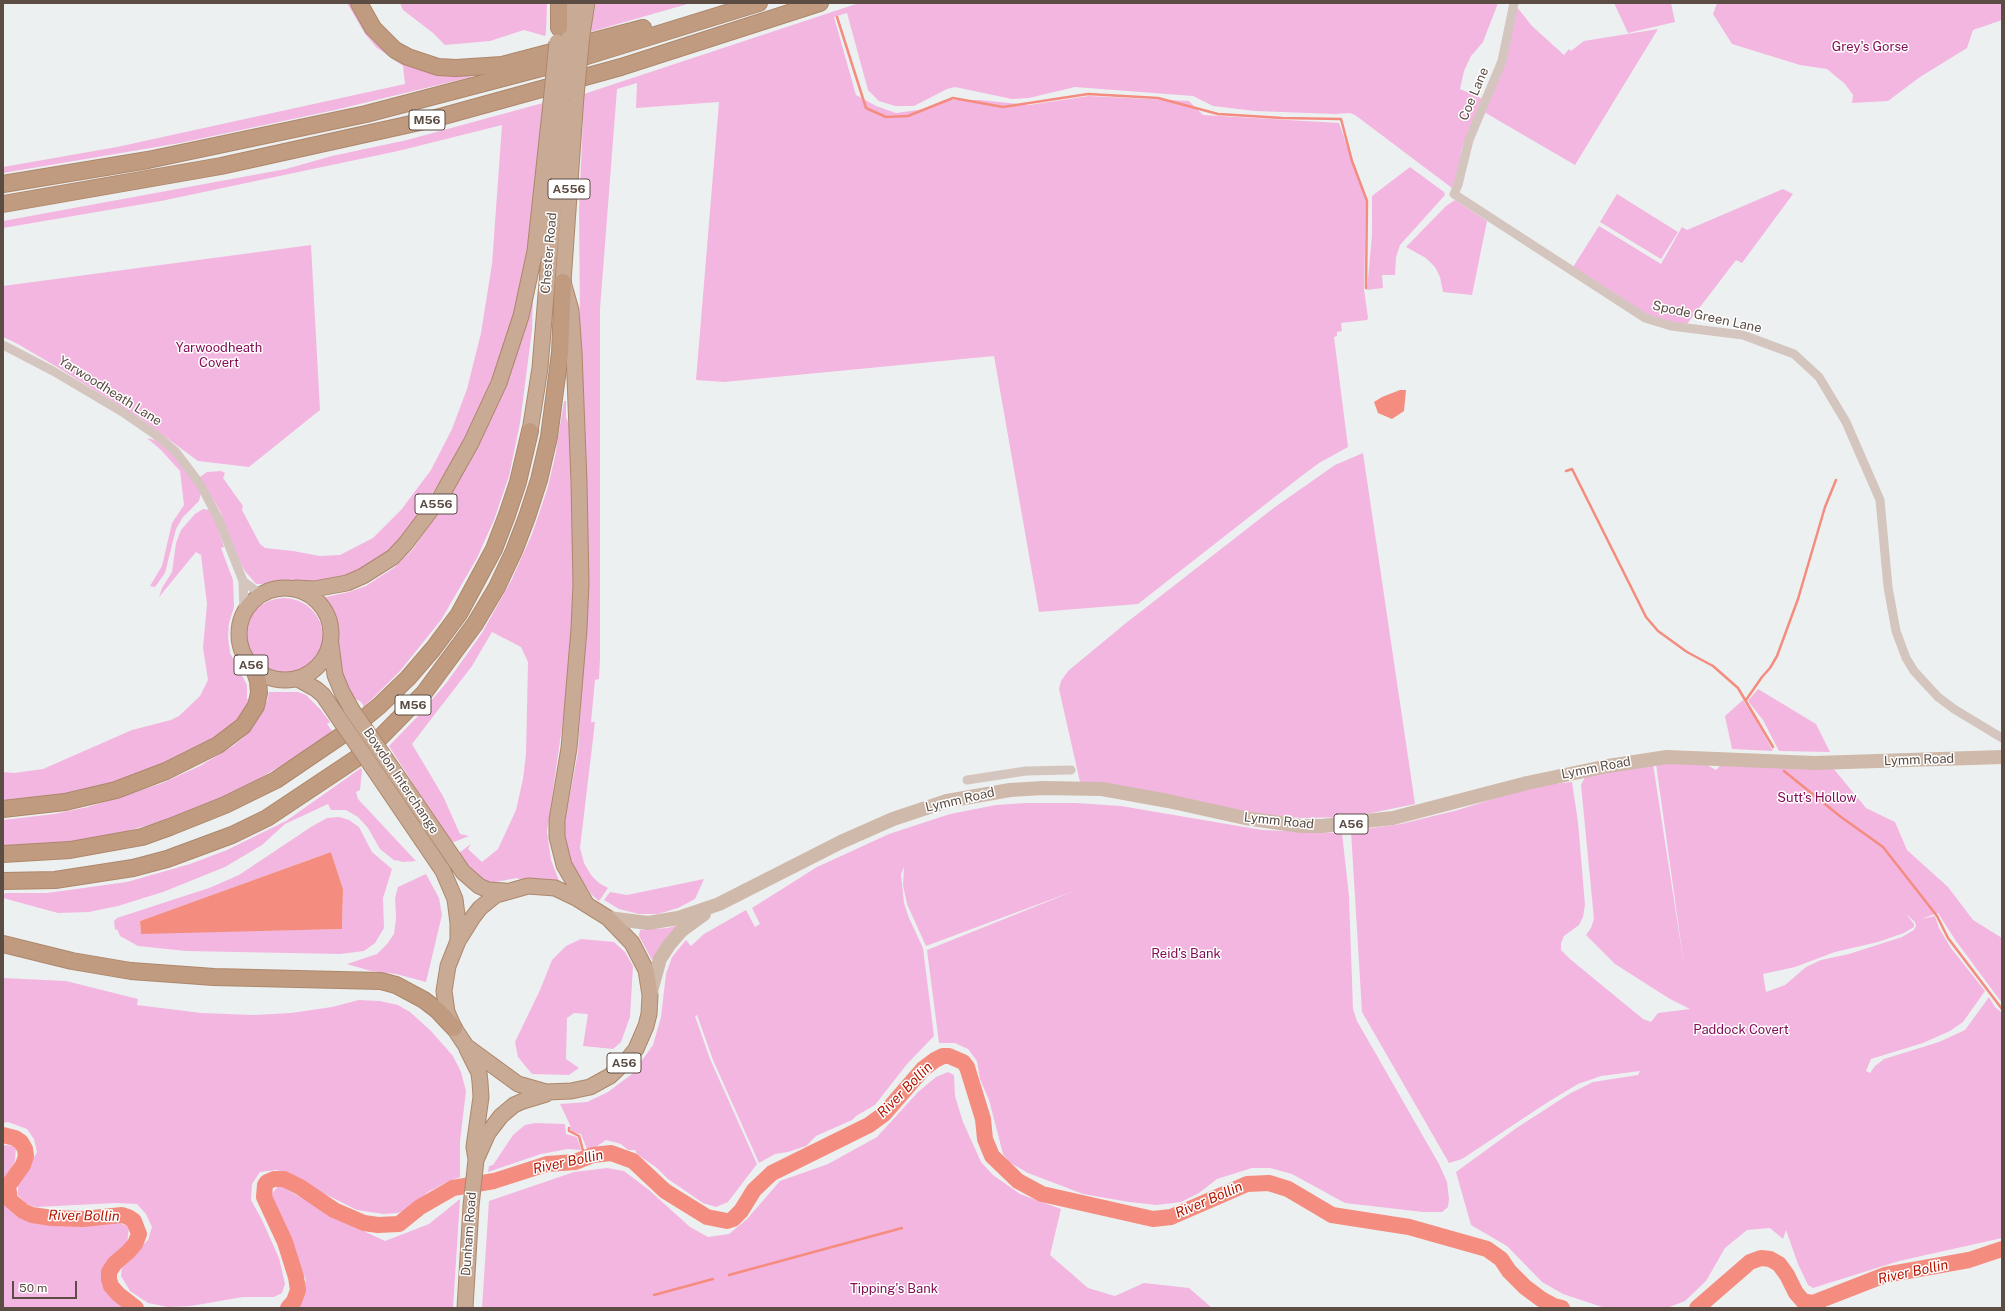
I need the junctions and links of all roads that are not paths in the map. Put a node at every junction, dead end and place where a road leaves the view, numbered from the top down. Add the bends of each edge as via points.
1 (358, 3) edge
2 (559, 3) edge
3 (565, 3) edge
4 (574, 3) edge
5 (586, 3) edge
6 (729, 3) edge
7 (759, 3) edge
8 (820, 3) edge
9 (1514, 3) edge
10 (567, 35) junction
11 (563, 100) junction
12 (3, 184) edge
13 (1454, 194) joint
14 (3, 205) edge
15 (563, 282) junction
16 (3, 345) edge
17 (530, 431) joint
18 (243, 581) junction
19 (296, 588) junction
20 (263, 593) junction
21 (244, 612) junction
22 (332, 640) junction
23 (254, 669) junction
24 (298, 679) junction
25 (2002, 738) edge
26 (2002, 757) edge
27 (1071, 770) dead end
28 (967, 780) dead end
29 (3, 809) edge
30 (3, 854) edge
31 (3, 881) edge
32 (508, 891) junction
33 (719, 904) junction
34 (587, 905) junction
35 (608, 918) junction
36 (458, 941) junction
37 (3, 944) edge
38 (650, 995) junction
39 (454, 1028) junction
40 (466, 1046) junction
41 (557, 1092) junction
42 (476, 1162) junction
43 (465, 1308) edge

1 - 6 highway via 373,28 395,50 424,63 456,68 502,65
2 - 10 highway
3 - 10 highway
4 - 10 highway, Chester Road / A556
5 - 10 highway, Chester Road / A556
7 - 12 highway, M56 via 579,58 373,112 148,160
8 - 14 highway, M56 via 621,67 429,120 221,166
9 - 13 street, Coe Lane via 1502,61 1469,140
10 - 11 highway, A556, bridge
10 - 11 highway, Chester Road / A556, bridge
11 - 15 highway, Chester Road / A556
11 - 17 highway, Chester Road / A556 via 540,368
11 - 19 highway, A556 via 521,316 498,383 471,443 436,504 393,557 368,574 347,583 314,589
13 - 25 street, Spode Green Lane via 1646,318 1671,326 1743,335 1794,354 1819,377 1846,422 1880,500 1889,594 1896,631 1906,658 1914,671 1938,697
15 - 31 highway, M56 via 560,352 550,437 527,517 494,593 468,635 424,693 366,752 267,818 232,835 167,859 133,868 55,880
15 - 34 highway, Chester Road via 571,310 581,584 569,748 557,820 557,837 564,864
16 - 18 street, Yarwoodheath Lane via 124,413 176,452 200,484 219,520
17 - 30 highway, M56 via 518,482 494,549 459,614 408,678 351,729 276,780 200,817 142,837 106,844 70,850
18 - 20 street
18 - 21 street, Yarwoodheath Lane
19 - 20 highway, A56 via 282,587
19 - 22 highway, A56 via 309,593 327,613
20 - 21 highway, A56 via 255,598
21 - 23 highway, A56 via 238,634 240,647
22 - 24 highway, A56 via 321,663
22 - 32 highway, Bowdon Interchange / A56, bridge via 331,652 335,675 352,710 463,872 486,889
23 - 24 highway, A56 via 280,680
23 - 29 highway via 259,693 253,711 243,726 218,745 166,771 116,790 65,802
24 - 36 highway, Bowdon Interchange / A56, bridge via 316,688 323,696 443,871 457,908
26 - 33 main road, Lymm Road / A56 via 1815,763 1668,757 1608,766 1527,783 1394,818 1322,826 1302,826 1245,818 1102,789 1010,790 947,801 893,819 847,839
27 - 28 street via 1026,771
32 - 34 highway, A56 via 528,886 555,888
32 - 36 highway, A56 via 496,895 480,908
33 - 35 main road, Lymm Road / A56 via 661,922
33 - 38 main road, Lymm Road / A56 via 682,930 669,945 660,959
34 - 35 highway, A56
35 - 38 highway, A56 via 638,952 646,970
36 - 39 highway, A56 via 448,966 444,991 447,1012
37 - 39 highway via 72,960 138,971 214,977 381,981 402,988 424,1000
38 - 41 highway, A56 via 646,1026 636,1049 628,1059 599,1083
39 - 40 highway, A56
40 - 41 highway, A56 via 518,1084 535,1090
40 - 42 highway, Dunham Road / A56 via 480,1082 481,1098 474,1148
41 - 42 highway, Dunham Road / A56 via 538,1095 514,1105 493,1125
42 - 43 highway, Dunham Road / A56

